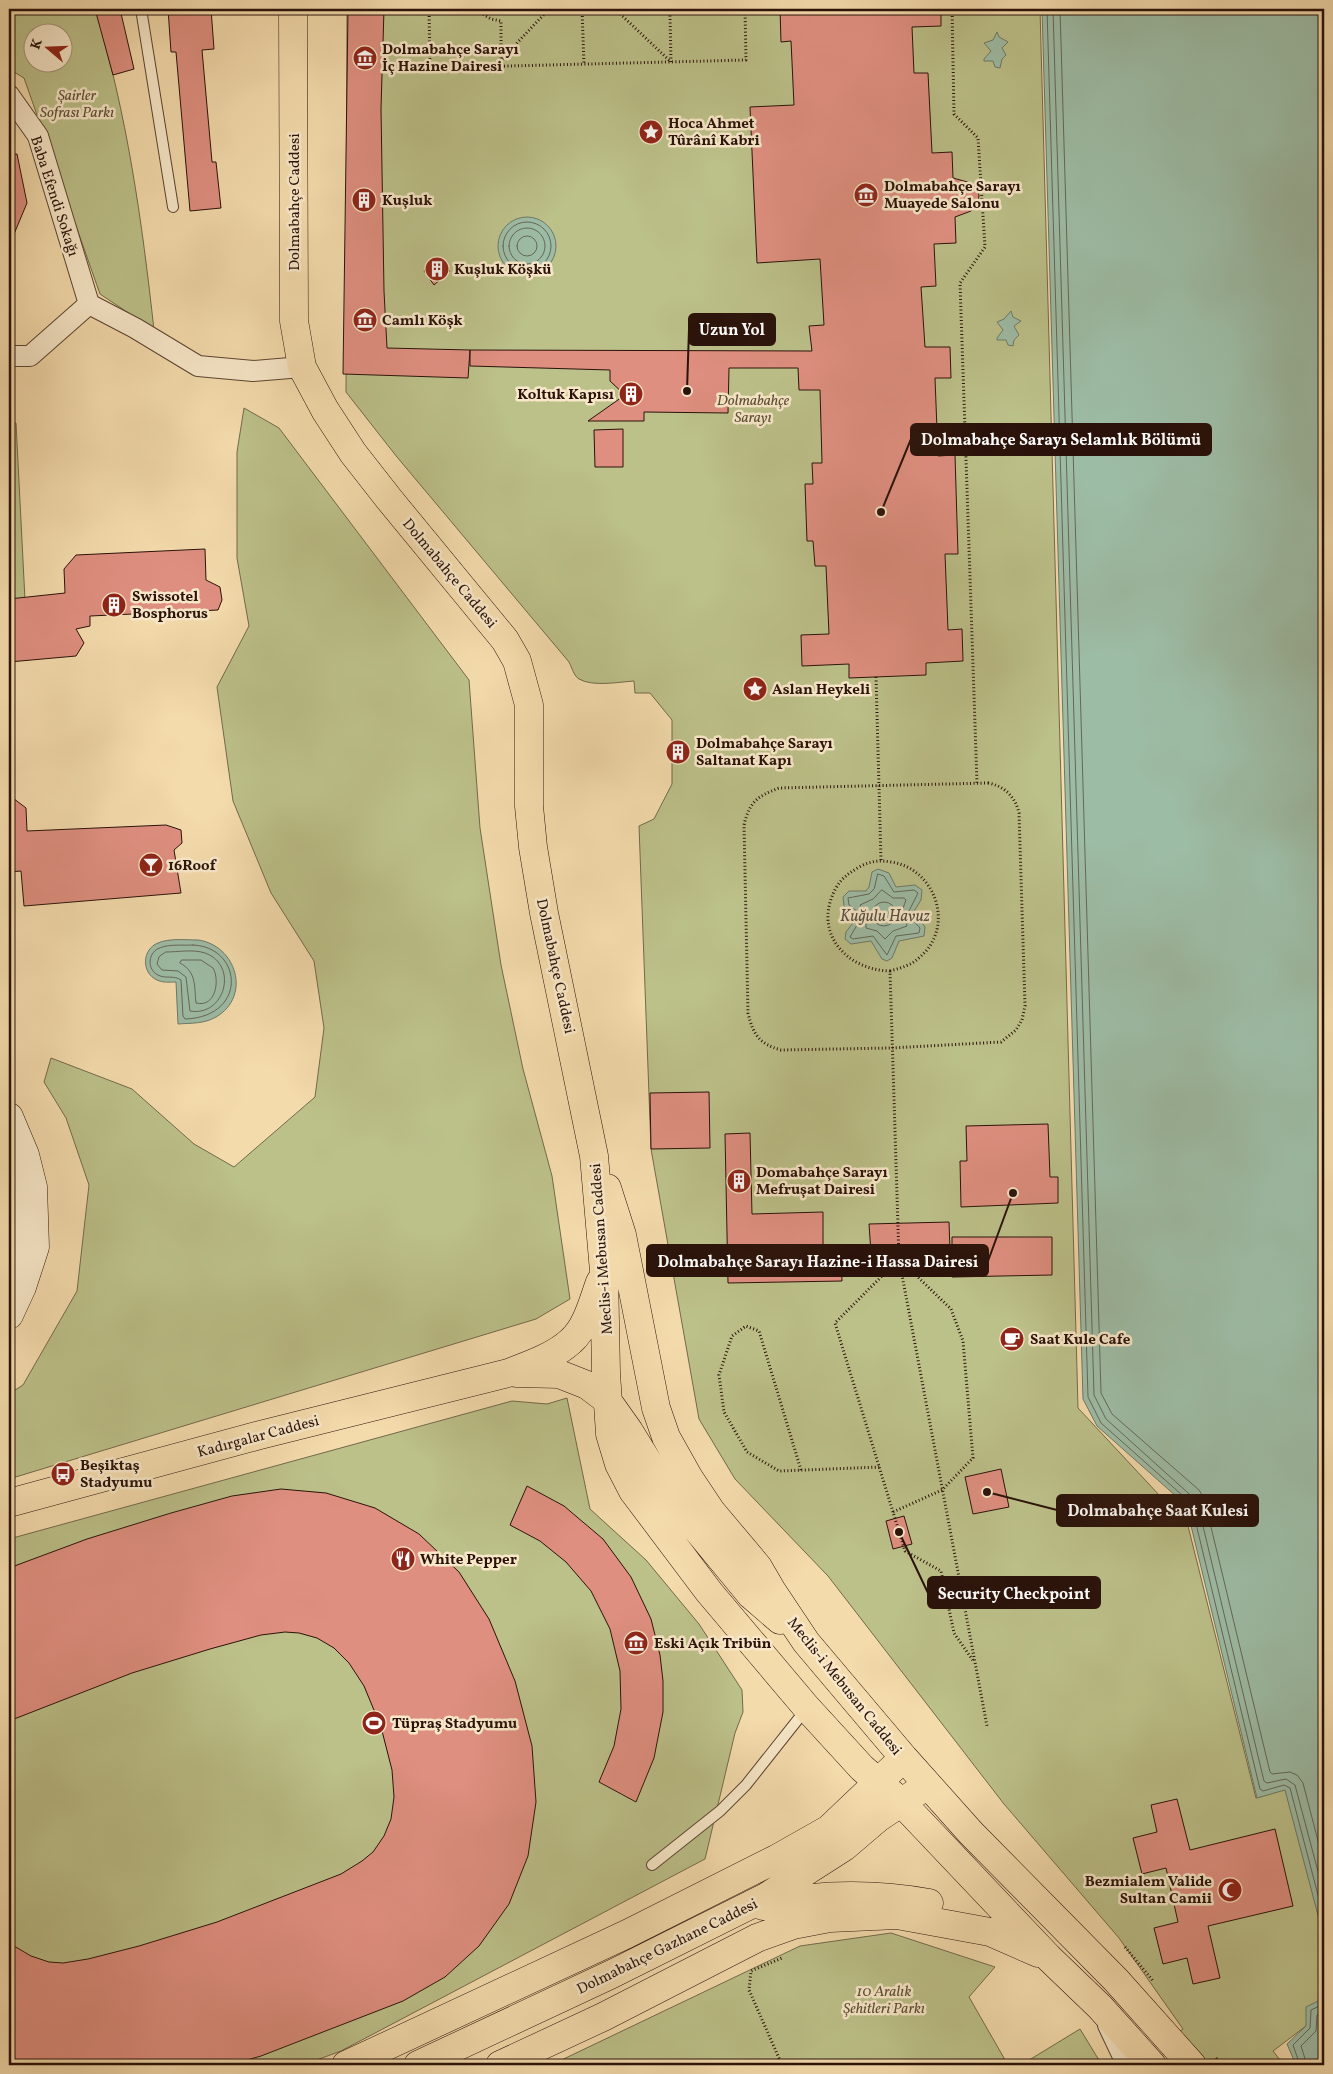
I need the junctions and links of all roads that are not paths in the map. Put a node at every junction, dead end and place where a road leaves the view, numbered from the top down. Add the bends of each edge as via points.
1 (142, 9) edge
2 (293, 9) edge
3 (9, 95) edge
4 (173, 207) dead end
5 (89, 304) junction
6 (9, 356) edge
7 (302, 366) junction
8 (9, 1118) edge
9 (594, 1156) junction
10 (9, 1179) edge
11 (9, 1270) edge
12 (604, 1271) junction
13 (9, 1315) edge
14 (508, 1373) junction
15 (607, 1400) junction
16 (9, 1503) edge
17 (806, 1642) junction
18 (808, 1708) junction
19 (904, 1758) junction
20 (879, 1781) junction
21 (928, 1784) junction
22 (901, 1802) junction
23 (652, 1865) dead end
24 (733, 1914) junction
25 (990, 1932) junction
26 (1048, 1957) junction
27 (1100, 2007) junction
28 (346, 2065) edge
29 (418, 2065) edge
30 (500, 2065) edge
31 (1127, 2065) edge
32 (1152, 2065) edge
33 (1192, 2065) edge

1 - 4 lane
2 - 7 main road, Dolmabahçe Caddesi via 294,321
3 - 5 street, Baba Efendi Sokağı via 38,136
5 - 6 street via 30,356
5 - 7 street via 198,366 253,370
7 - 9 main road, Dolmabahçe Caddesi via 353,453 478,604 517,661 530,705 529,806 533,847
8 - 13 main road via 25,1155 33,1187 35,1247
9 - 12 main road, Meclis-i Mebusan Caddesi
9 - 17 main road, Meclis-i Mebusan Caddesi via 622,1235 649,1379 666,1438 711,1511 758,1567
10 - 11 main road via 15,1240
12 - 14 main road, Kadırgalar Caddesi via 580,1330 571,1342
12 - 15 main road, Meclis-i Mebusan Caddesi
14 - 15 main road, Kadırgalar Caddesi via 559,1374 587,1385
14 - 16 main road, Kadırgalar Caddesi via 260,1435
15 - 17 main road, Kadırgalar Caddesi via 630,1431 667,1493 698,1532 751,1595
15 - 18 main road, Meclis-i Mebusan Caddesi via 610,1434 619,1464 633,1491 709,1592
17 - 19 main road, Meclis-i Mebusan Caddesi
18 - 20 main road, Meclis-i Mebusan Caddesi via 862,1768
18 - 23 lane via 746,1785 720,1811
19 - 20 main road
19 - 21 main road, Meclis-i Mebusan Caddesi
20 - 22 main road, Meclis-i Mebusan Caddesi
20 - 28 main road via 829,1829 776,1860 627,1934
21 - 22 main road, Dolmabahçe Gazhane Caddesi
21 - 33 main road, Meclis-i Mebusan Caddesi via 970,1833 1116,1980
22 - 24 main road, Dolmabahçe Gazhane Caddesi via 821,1863
22 - 26 main road, Meclis-i Mebusan Caddesi
24 - 25 main road via 804,1898 866,1894 934,1904
24 - 29 main road, Dolmabahçe Gazhane Caddesi
25 - 26 main road
25 - 30 main road via 897,1916 838,1918 793,1925 749,1942 603,2017
26 - 27 main road, Meclis-i Mebusan Caddesi
27 - 31 street
27 - 32 main road, Meclis-i Mebusan Caddesi

